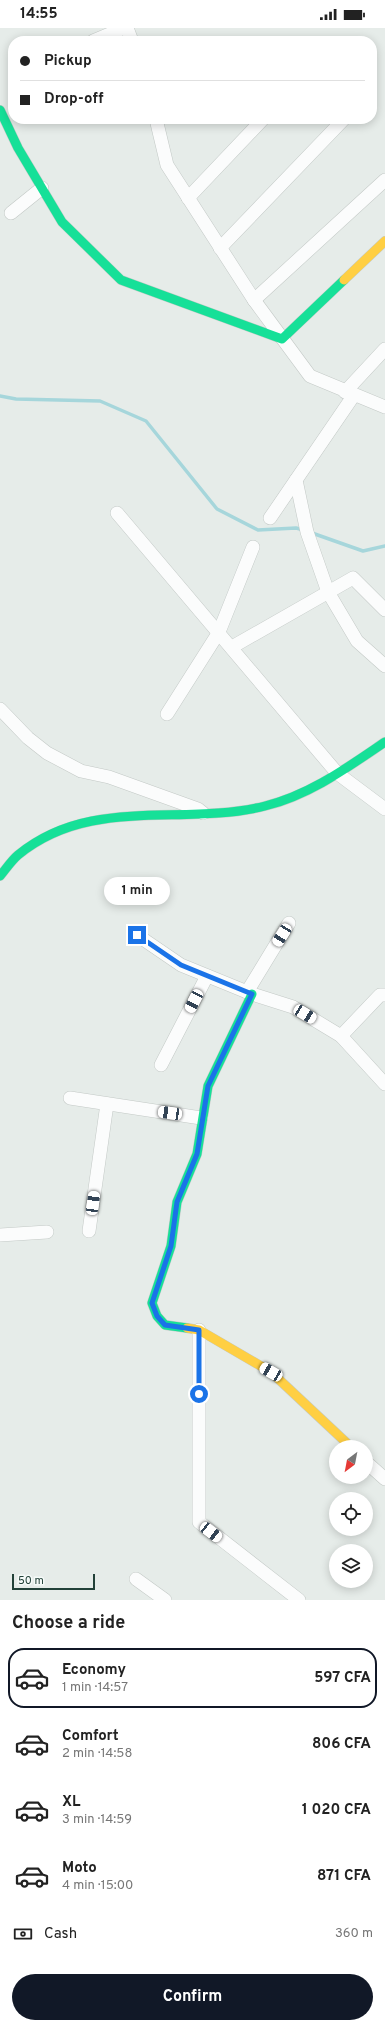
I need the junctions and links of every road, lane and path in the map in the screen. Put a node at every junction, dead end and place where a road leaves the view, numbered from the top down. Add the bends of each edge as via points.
1 (128, 31) edge
2 (110, 36) edge
3 (0, 110) edge
4 (157, 124) edge
5 (258, 124) edge
6 (339, 124) edge
7 (385, 180) edge
8 (42, 188) junction
9 (188, 198) junction
10 (11, 213) dead end
11 (385, 241) edge
12 (220, 248) junction
13 (254, 300) junction
14 (282, 338) junction
15 (385, 349) edge
16 (350, 393) junction
17 (385, 407) edge
18 (296, 480) junction
19 (117, 513) dead end
20 (270, 518) dead end
21 (253, 547) dead end
22 (328, 592) junction
23 (385, 610) edge
24 (219, 632) junction
25 (232, 647) junction
26 (385, 666) edge
27 (0, 709) edge
28 (167, 714) dead end
29 (385, 742) edge
30 (337, 773) junction
31 (385, 809) edge
32 (205, 815) junction
33 (0, 876) edge
34 (289, 924) dead end
35 (137, 935) dead end
36 (207, 976) junction
37 (250, 993) junction
38 (385, 994) edge
39 (341, 1036) junction
40 (160, 1065) dead end
41 (385, 1084) edge
42 (70, 1098) dead end
43 (107, 1104) junction
44 (201, 1118) junction
45 (88, 1231) dead end
46 (47, 1232) dead end
47 (0, 1235) edge
48 (199, 1330) junction
49 (344, 1440) edge
50 (373, 1468) edge
51 (385, 1479) edge
52 (136, 1579) dead end
53 (165, 1600) edge
54 (300, 1600) edge

1 - 2 street
3 - 8 street via 18,148
4 - 9 street via 167,165
5 - 9 street
6 - 12 street
7 - 13 street
8 - 10 street
8 - 14 street via 62,222 121,280
9 - 12 street
11 - 14 street
12 - 13 street
13 - 14 street
14 - 16 street via 310,376
15 - 16 street
16 - 17 street
16 - 18 street
18 - 20 street
18 - 22 street via 307,532
19 - 24 street
21 - 24 street
22 - 23 street via 353,578
22 - 25 street
22 - 26 street via 357,641
24 - 25 street
24 - 28 street
25 - 30 street
27 - 32 street via 28,738 47,753 81,771 109,777 152,792 198,809
29 - 30 street
30 - 31 street
30 - 32 street via 298,794 266,806
32 - 33 street via 125,815 85,820 60,828 38,841 17,856
34 - 37 street
35 - 36 street via 181,965
36 - 37 street
36 - 40 street
37 - 39 street via 293,1006
37 - 44 street via 208,1086
38 - 39 street via 380,995
39 - 41 street
42 - 43 street
43 - 44 street
43 - 45 street
44 - 48 street via 197,1154 177,1202 171,1246 152,1303 157,1316 165,1325
46 - 47 street
48 - 49 street via 271,1372
48 - 54 street via 199,1522
50 - 51 street
52 - 53 street

